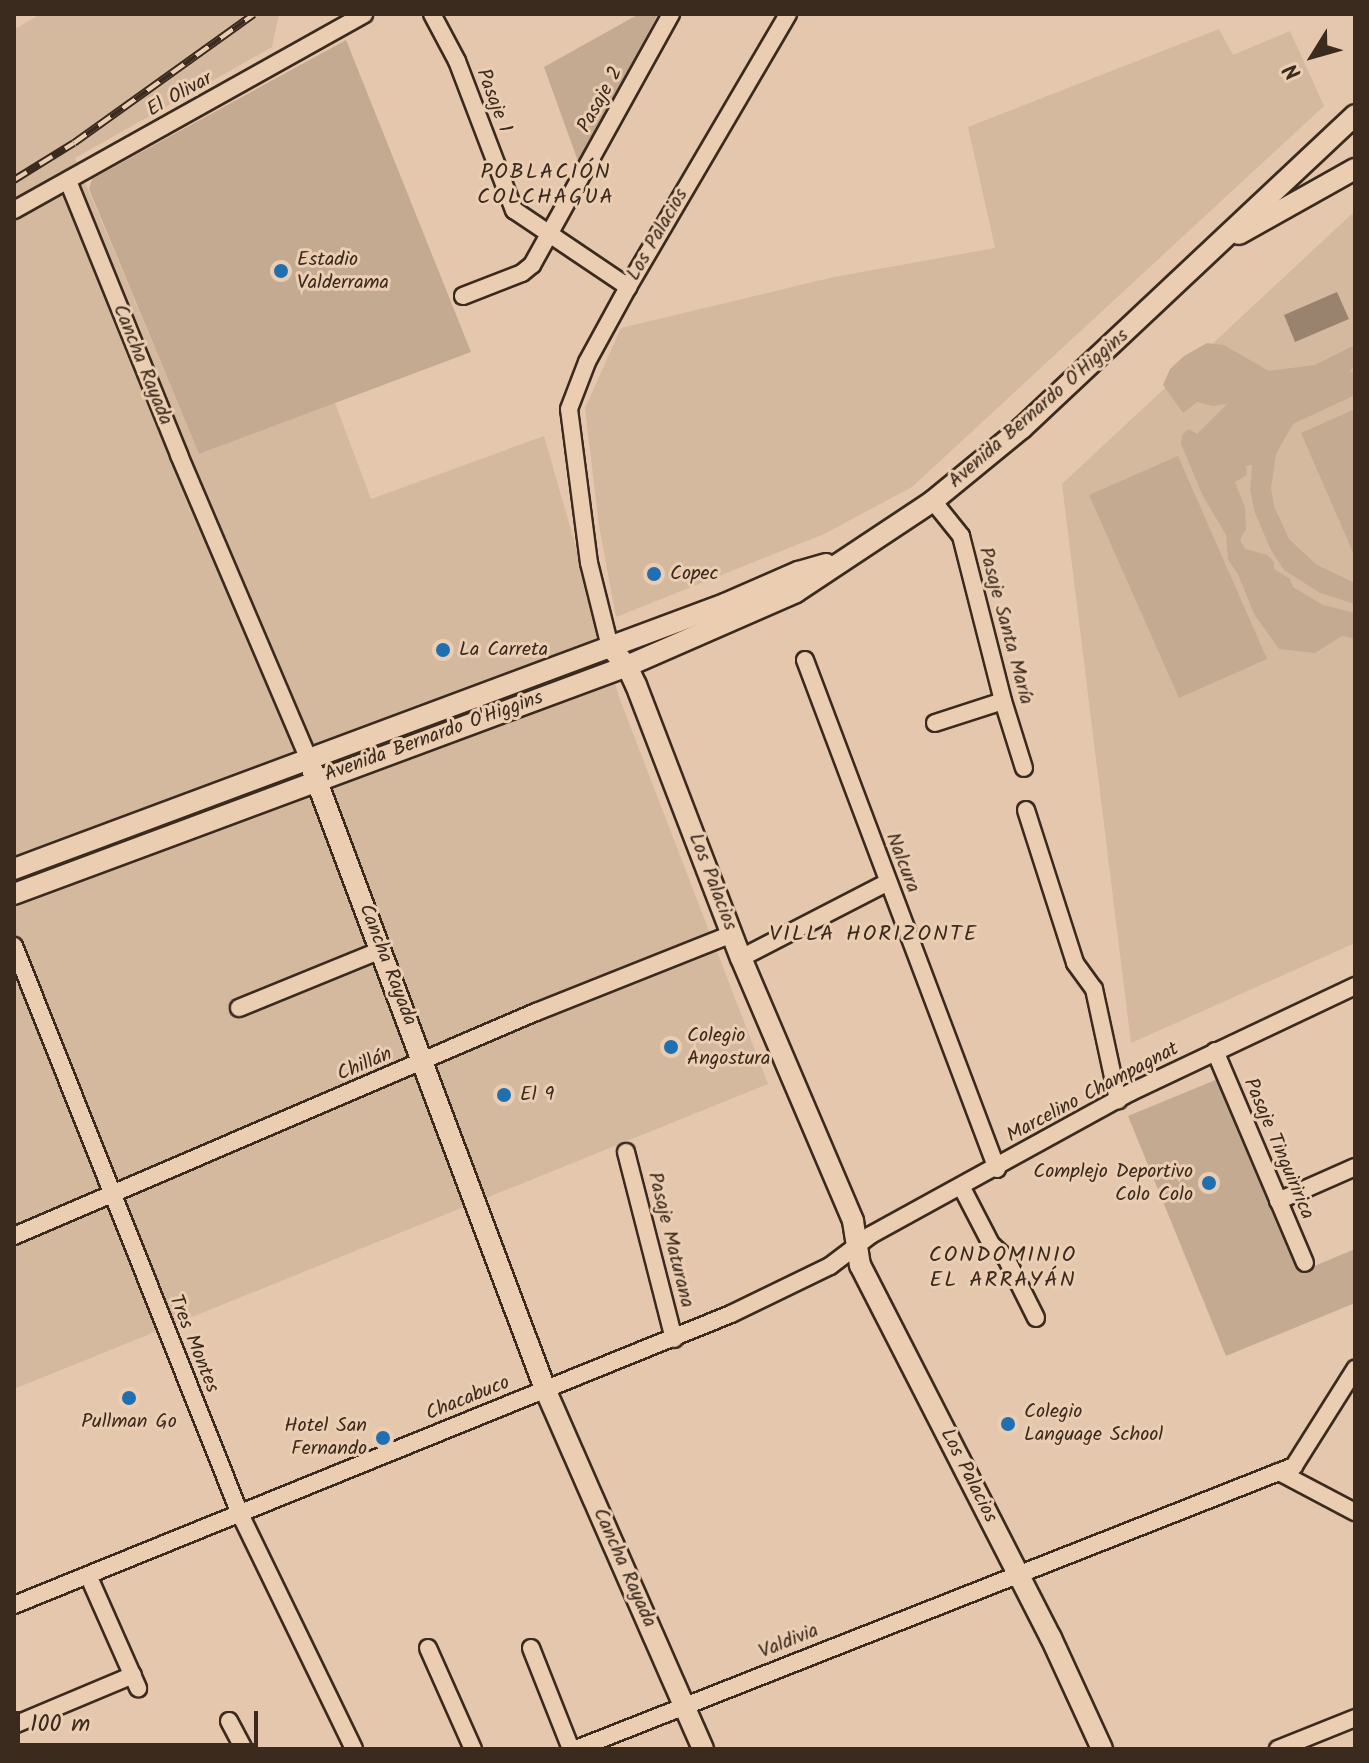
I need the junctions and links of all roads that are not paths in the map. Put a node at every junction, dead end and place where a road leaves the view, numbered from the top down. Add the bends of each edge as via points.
1 (364, 14) edge
2 (432, 14) edge
3 (671, 14) edge
4 (788, 14) edge
5 (1355, 115) edge
6 (1355, 169) edge
7 (68, 181) junction
8 (14, 210) edge
9 (549, 236) junction
10 (1222, 244) junction
11 (628, 287) junction
12 (463, 296) dead end
13 (933, 501) junction
14 (844, 560) junction
15 (610, 647) junction
16 (805, 660) dead end
17 (627, 666) junction
18 (1003, 701) junction
19 (935, 723) dead end
20 (308, 758) junction
21 (1024, 768) dead end
22 (317, 781) junction
23 (1026, 810) dead end
24 (14, 869) edge
25 (888, 882) junction
26 (14, 894) edge
27 (732, 934) junction
28 (14, 946) edge
29 (381, 950) junction
30 (741, 958) junction
31 (1355, 986) edge
32 (239, 1008) dead end
33 (1215, 1051) junction
34 (423, 1062) junction
35 (1118, 1100) junction
36 (626, 1152) dead end
37 (1355, 1167) edge
38 (997, 1169) junction
39 (962, 1188) junction
40 (111, 1196) junction
41 (1278, 1201) junction
42 (14, 1236) edge
43 (856, 1246) junction
44 (1305, 1263) dead end
45 (1036, 1318) dead end
46 (674, 1339) junction
47 (1355, 1369) edge
48 (545, 1389) junction
49 (1279, 1472) junction
50 (1355, 1512) edge
51 (240, 1514) junction
52 (1017, 1573) junction
53 (88, 1575) junction
54 (14, 1605) edge
55 (428, 1648) dead end
56 (531, 1648) dead end
57 (684, 1706) junction
58 (1355, 1718) edge
59 (229, 1721) dead end
60 (14, 1725) edge
61 (244, 1749) edge
62 (354, 1749) edge
63 (473, 1749) edge
64 (574, 1749) edge
65 (703, 1749) edge
66 (1102, 1749) edge
67 (1278, 1749) edge

1 - 7 street, El Olivar
2 - 9 street, Pasaje 1 via 457,61 512,206
3 - 9 street, Pasaje 2
4 - 11 street, Los Palacios
5 - 10 main road, Avenida Bernardo O'Higgins
6 - 10 main road, Avenida Bernardo O'Higgins
7 - 8 street, El Olivar
7 - 20 street, Cancha Rayada
9 - 11 street, Pasaje 1
9 - 12 street, Pasaje 2 via 522,273
10 - 13 main road, Avenida Bernardo O'Higgins via 1022,428
11 - 15 street, Los Palacios via 577,383 568,421 589,563
13 - 14 main road, Avenida Bernardo O'Higgins
13 - 18 street, Pasaje Santa María via 961,536
14 - 15 main road, Avenida Bernardo O'Higgins via 798,572
14 - 17 main road, Avenida Bernardo O'Higgins via 796,592
15 - 17 main road, Los Palacios
15 - 20 main road, Avenida Bernardo O'Higgins
16 - 25 street, Nalcura
17 - 22 main road, Avenida Bernardo O'Higgins
17 - 27 main road, Los Palacios
18 - 19 street
18 - 21 street, Pasaje Santa María
20 - 22 main road, Cancha Rayada
20 - 24 main road, Avenida Bernardo O'Higgins
22 - 26 main road, Avenida Bernardo O'Higgins
22 - 29 main road, Cancha Rayada
23 - 35 street via 1075,963 1094,989
25 - 30 street
25 - 38 street, Nalcura
27 - 30 main road, Los Palacios
27 - 34 street, Chillán
28 - 40 street, Tres Montes
29 - 32 street
29 - 34 main road, Cancha Rayada
30 - 43 main road, Los Palacios via 853,1221
31 - 33 street, Marcelino Champagnat
33 - 35 street, Marcelino Champagnat
33 - 41 street, Pasaje Tinguiririca
34 - 40 street, Chillán
34 - 48 main road, Cancha Rayada
35 - 38 street, Marcelino Champagnat
36 - 46 street, Pasaje Maturana
37 - 41 street
38 - 39 street, Marcelino Champagnat
39 - 43 street, Marcelino Champagnat
39 - 45 street
40 - 42 street, Chillán
40 - 51 street, Tres Montes
41 - 44 street, Pasaje Tinguiririca
43 - 46 street, Chacabuco via 810,1276
43 - 52 main road, Los Palacios via 860,1265
46 - 48 street, Chacabuco
47 - 49 street via 1294,1466
48 - 51 street, Chacabuco
48 - 57 main road, Cancha Rayada
49 - 50 street
49 - 52 street, Valdivia
51 - 53 street, Chacabuco
51 - 62 street, Tres Montes
52 - 57 street, Valdivia
52 - 66 main road, Los Palacios
53 - 54 street, Chacabuco
53 - 60 street via 135,1682
55 - 63 street
56 - 64 street
57 - 64 street, Valdivia
57 - 65 main road, Cancha Rayada
58 - 67 street
59 - 61 street

